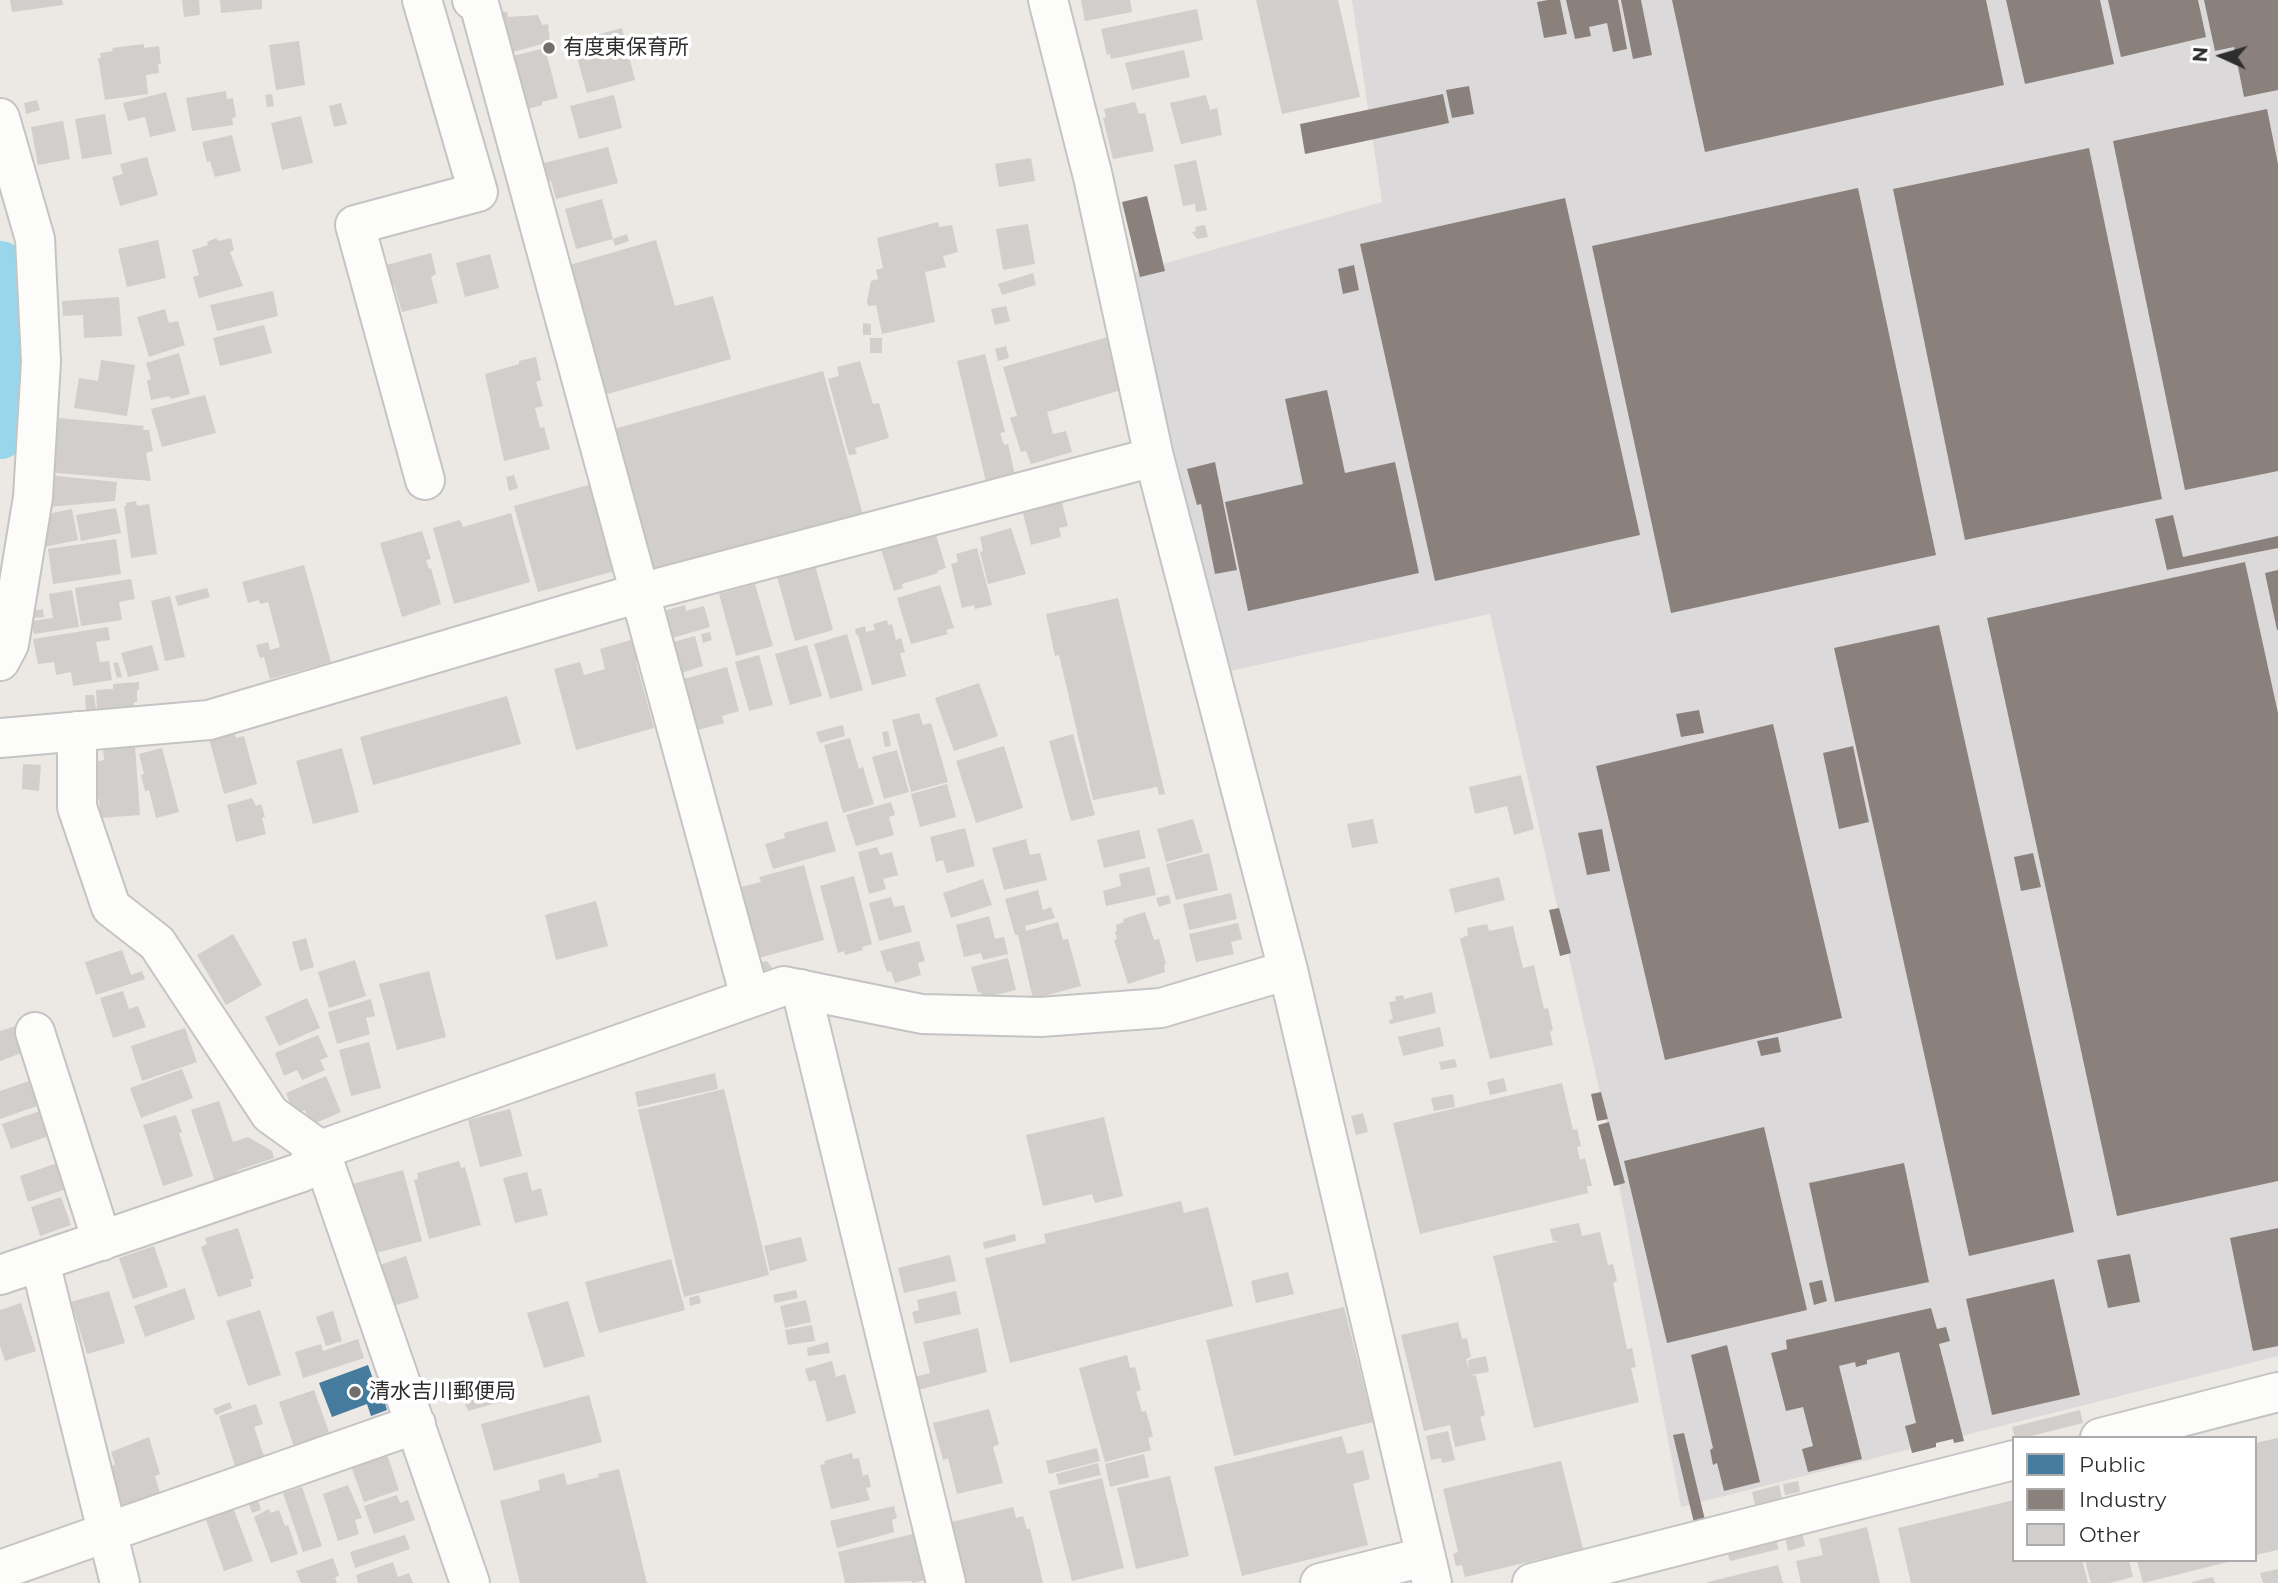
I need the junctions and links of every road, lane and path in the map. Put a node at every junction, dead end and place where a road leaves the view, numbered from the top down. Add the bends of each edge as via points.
1 (422, 0) edge
2 (472, 0) edge
3 (1048, 0) edge
4 (0, 118) edge
5 (1153, 457) junction
6 (425, 480) dead end
7 (639, 593) junction
8 (0, 661) edge
9 (77, 731) junction
10 (0, 738) edge
11 (1288, 970) junction
12 (801, 989) junction
13 (750, 997) junction
14 (35, 1032) dead end
15 (320, 1150) junction
16 (102, 1241) junction
17 (40, 1262) junction
18 (0, 1275) edge
19 (2278, 1392) edge
20 (416, 1424) junction
21 (2108, 1436) edge
22 (2012, 1461) edge
23 (108, 1531) junction
24 (0, 1570) edge
25 (1428, 1570) edge
26 (120, 1583) edge
27 (470, 1583) edge
28 (946, 1583) edge
29 (1320, 1583) edge
30 (1532, 1583) edge

1 - 6 street via 478,192 355,225
2 - 7 street via 478,0
3 - 5 street via 1093,177
4 - 8 street via 36,239 41,362 33,498 9,644
5 - 7 street
5 - 11 street
7 - 9 street via 209,720
7 - 13 street
9 - 10 street
9 - 15 street via 76,807 111,907 157,943 270,1114
11 - 12 street via 1161,1008 1041,1017 922,1014
11 - 25 street
12 - 13 street via 784,986
12 - 28 street
13 - 15 street
14 - 16 street
15 - 16 street via 302,1172
15 - 20 street
16 - 17 street
17 - 18 street
17 - 23 street
19 - 21 street
20 - 23 street
20 - 27 street
22 - 30 street
23 - 24 street
23 - 26 street
25 - 29 street

